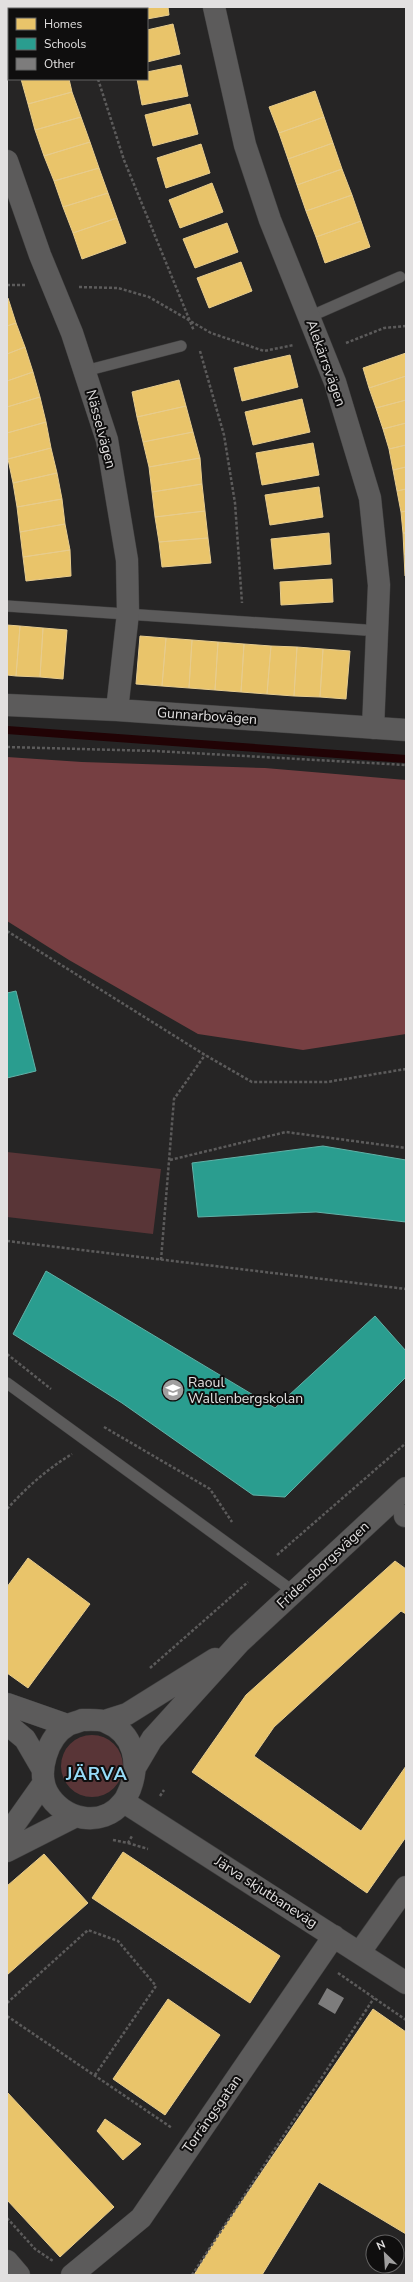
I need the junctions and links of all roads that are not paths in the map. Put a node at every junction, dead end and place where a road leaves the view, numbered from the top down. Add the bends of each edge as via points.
1 (214, 7) edge
2 (7, 161) edge
3 (400, 277) dead end
4 (309, 317) junction
5 (181, 346) dead end
6 (85, 371) junction
7 (7, 606) edge
8 (128, 613) junction
9 (366, 630) dead end
10 (7, 705) edge
11 (117, 710) junction
12 (373, 728) junction
13 (406, 730) edge
14 (7, 1383) edge
15 (406, 1488) edge
16 (294, 1592) junction
17 (239, 1643) junction
18 (7, 1704) edge
19 (105, 1721) junction
20 (7, 1724) edge
21 (67, 1725) junction
22 (136, 1766) junction
23 (43, 1777) junction
24 (124, 1802) junction
25 (74, 1817) junction
26 (7, 1835) edge
27 (7, 1851) edge
28 (406, 1887) edge
29 (334, 1936) junction
30 (360, 1952) junction
31 (406, 1983) edge
32 (7, 2261) edge
33 (64, 2269) edge
34 (19, 2275) edge

1 - 4 street, Alekärrsvägen via 245,145 270,220
2 - 6 street, Nässelvägen
3 - 4 lane
4 - 12 street, Alekärrsvägen via 335,382 370,498 379,585
5 - 6 lane
6 - 8 street, Nässelvägen via 107,440 127,560
7 - 8 lane
8 - 9 lane
8 - 11 street, Nässelvägen
10 - 11 street, Gunnarbovägen
11 - 12 street, Gunnarbovägen
12 - 13 street, Gunnarbovägen
14 - 16 lane
15 - 16 street, Fridensborgsvägen
16 - 17 street, Fridensborgsvägen
17 - 19 street, Fridensborgsvägen via 127,1714
17 - 22 street, Fridensborgsvägen via 152,1739
18 - 21 street
19 - 21 street via 82,1720
19 - 22 street via 126,1737 133,1751
20 - 23 street via 26,1739
21 - 23 street via 50,1746
22 - 24 street
23 - 25 street via 53,1803
23 - 26 street
24 - 25 street via 111,1813 101,1817
24 - 29 street, Järva skjutbaneväg
25 - 27 street
28 - 30 street
29 - 30 street, Järva skjutbaneväg
29 - 33 street, Torrängsgatan via 141,2218
30 - 31 street, Järva skjutbaneväg
32 - 34 street

